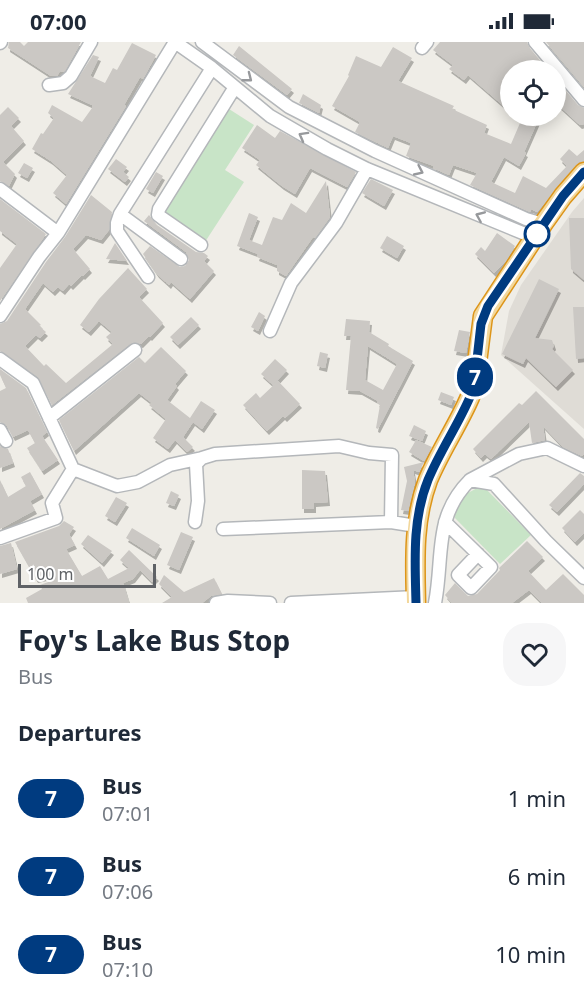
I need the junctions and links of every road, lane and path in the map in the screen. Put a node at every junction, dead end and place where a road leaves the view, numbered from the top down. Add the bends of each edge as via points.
1 (91, 42) edge
2 (175, 42) edge
3 (202, 42) edge
4 (535, 42) edge
5 (212, 68) junction
6 (49, 85) dead end
7 (234, 87) junction
8 (584, 100) edge
9 (367, 169) junction
10 (584, 172) edge
11 (0, 189) edge
12 (120, 214) junction
13 (539, 231) junction
14 (58, 233) junction
15 (201, 244) dead end
16 (182, 259) dead end
17 (148, 277) dead end
18 (0, 316) edge
19 (270, 331) dead end
20 (135, 350) dead end
21 (0, 359) edge
22 (49, 418) junction
23 (202, 458) junction
24 (584, 466) edge
25 (73, 469) junction
26 (470, 480) junction
27 (195, 522) dead end
28 (391, 522) junction
29 (445, 522) junction
30 (416, 526) junction
31 (223, 529) dead end
32 (0, 538) edge
33 (478, 554) dead end
34 (584, 578) edge
35 (416, 600) edge
36 (216, 603) edge
37 (270, 603) edge
38 (291, 603) edge
39 (435, 603) edge

1 - 6 street via 71,76 63,83
2 - 5 street
2 - 14 street
3 -> 13 street via 289,107 526,219
4 - 8 street
5 - 7 street
5 - 12 street
9 -> 7 street via 280,123
7 - 15 street via 159,209 162,219
13 -> 9 street
9 - 19 street via 336,223 291,283
10 - 13 highway
11 - 14 street
12 - 16 street
12 - 17 street via 117,231
13 - 30 highway via 483,316 474,386 428,480
14 - 18 street
20 - 22 street
21 - 22 street via 33,383
22 - 25 street
23 - 25 street via 170,465 138,482 117,486
23 - 27 street via 196,464
23 - 28 street via 339,446 392,455
24 - 26 street via 547,448 519,454
25 - 32 street via 52,503 56,518
26 - 29 street via 447,511
26 - 34 street via 494,484
28 - 30 street
28 - 31 street
29 - 33 street
29 - 39 street
30 - 35 highway
35 - 38 street
36 - 37 street

